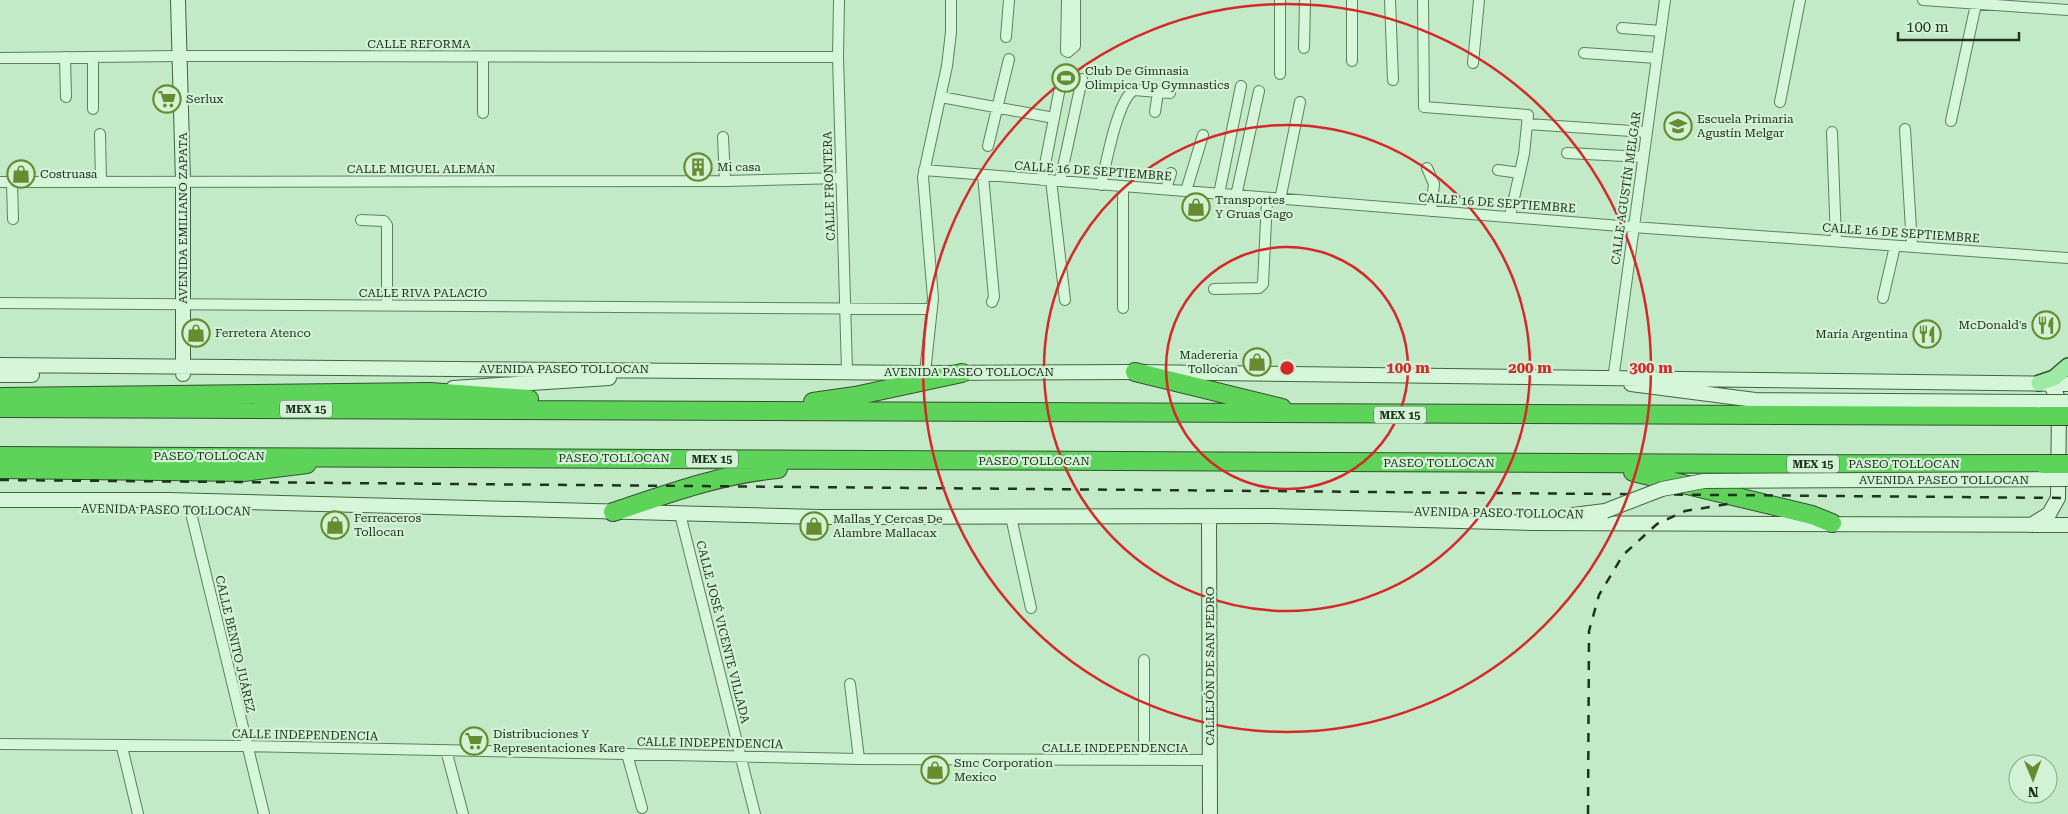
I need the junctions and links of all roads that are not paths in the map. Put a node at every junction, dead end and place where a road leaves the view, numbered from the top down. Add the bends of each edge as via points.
1 (178, 0) edge
2 (839, 0) edge
3 (951, 0) edge
4 (1008, 0) edge
5 (1067, 0) edge
6 (1075, 0) edge
7 (1280, 0) edge
8 (1305, 0) edge
9 (1352, 0) edge
10 (1390, 0) edge
11 (1423, 0) edge
12 (1479, 0) edge
13 (1665, 0) edge
14 (1800, 0) edge
15 (1923, 0) edge
16 (1989, 2) edge
17 (1976, 4) junction
18 (2066, 7) edge
19 (1622, 28) dead end
20 (1660, 31) junction
21 (1006, 37) dead end
22 (1304, 48) dead end
23 (1584, 53) dead end
24 (180, 56) junction
25 (65, 57) junction
26 (93, 57) junction
27 (483, 57) junction
28 (838, 57) junction
29 (0, 58) edge
30 (1657, 58) junction
31 (1010, 59) dead end
32 (1352, 61) dead end
33 (1473, 63) dead end
34 (1063, 72) dead end
35 (1280, 74) dead end
36 (1082, 79) dead end
37 (1393, 80) dead end
38 (1241, 86) dead end
39 (1259, 91) dead end
40 (1158, 92) junction
41 (1170, 93) dead end
42 (66, 97) dead end
43 (941, 97) junction
44 (1300, 102) dead end
45 (1780, 102) dead end
46 (999, 107) junction
47 (93, 109) dead end
48 (483, 112) dead end
49 (1156, 112) dead end
50 (1054, 118) junction
51 (1951, 121) dead end
52 (1528, 124) junction
53 (1905, 129) dead end
54 (1646, 132) junction
55 (1832, 132) dead end
56 (100, 134) dead end
57 (1203, 135) dead end
58 (723, 137) dead end
59 (988, 146) dead end
60 (1567, 153) dead end
61 (1643, 157) junction
62 (1427, 168) dead end
63 (924, 170) junction
64 (1498, 170) dead end
65 (1171, 173) dead end
66 (1520, 173) junction
67 (983, 175) junction
68 (841, 178) junction
69 (1051, 180) junction
70 (725, 181) junction
71 (0, 182) edge
72 (12, 182) junction
73 (101, 182) junction
74 (183, 182) junction
75 (1101, 185) junction
76 (1123, 187) junction
77 (1166, 189) junction
78 (1186, 192) junction
79 (1220, 194) junction
80 (1236, 196) junction
81 (1267, 199) junction
82 (1280, 200) junction
83 (1431, 211) junction
84 (1510, 216) junction
85 (13, 219) dead end
86 (361, 220) dead end
87 (1633, 227) junction
88 (1836, 241) junction
89 (1895, 246) junction
90 (1912, 246) junction
91 (2068, 258) edge
92 (1214, 289) dead end
93 (1883, 298) dead end
94 (1065, 300) dead end
95 (992, 302) dead end
96 (0, 303) edge
97 (183, 304) junction
98 (387, 305) junction
99 (846, 308) junction
100 (1122, 308) dead end
101 (932, 309) junction
102 (0, 365) edge
103 (2068, 366) edge
104 (656, 370) junction
105 (183, 371) junction
106 (847, 372) junction
107 (1135, 372) junction
108 (925, 373) junction
109 (962, 373) junction
110 (0, 375) edge
111 (1613, 380) junction
112 (2045, 384) junction
113 (2068, 384) edge
114 (430, 392) junction
115 (0, 397) edge
116 (2068, 402) edge
117 (0, 408) edge
118 (2042, 409) junction
119 (611, 410) junction
120 (758, 410) junction
121 (1310, 414) junction
122 (2068, 416) edge
123 (0, 456) edge
124 (344, 456) junction
125 (923, 461) junction
126 (2068, 464) edge
127 (1583, 465) junction
128 (0, 469) edge
129 (2068, 480) edge
130 (0, 500) edge
131 (332, 505) junction
132 (0, 508) edge
133 (190, 509) junction
134 (614, 512) junction
135 (680, 514) junction
136 (1011, 517) junction
137 (1209, 517) junction
138 (1225, 517) junction
139 (1832, 523) junction
140 (2030, 525) junction
141 (2068, 525) edge
142 (1031, 608) dead end
143 (1144, 660) dead end
144 (850, 684) dead end
145 (0, 744) edge
146 (122, 746) junction
147 (247, 746) junction
148 (446, 750) junction
149 (627, 754) junction
150 (741, 756) junction
151 (859, 759) junction
152 (1144, 760) junction
153 (1210, 760) junction
154 (642, 808) dead end
155 (138, 814) edge
156 (264, 814) edge
157 (463, 814) edge
158 (755, 814) edge
159 (1210, 814) edge

1 - 24 main road, AVENIDA EMILIANO ZAPATA
2 - 28 street, CALLE FRONTERA
3 - 43 street via 950,49
4 - 21 street
5 - 6 street via 1066,51 1070,52 1074,48
7 - 35 street
8 - 22 street
9 - 32 street
10 - 37 street
11 - 52 street via 1424,107 1527,114
12 - 33 street
13 - 20 street, CALLE AGUSTÍN MELGAR
14 - 45 street
15 - 17 street
16 - 17 street
16 - 18 street
17 - 51 street
19 - 20 street
20 - 30 street, CALLE AGUSTÍN MELGAR
23 - 30 street
24 - 26 street, CALLE REFORMA
24 - 27 street, CALLE REFORMA
24 - 74 main road, AVENIDA EMILIANO ZAPATA
25 - 26 street, CALLE REFORMA
25 - 29 street, CALLE REFORMA
25 - 42 street
26 - 47 street
27 - 28 street, CALLE REFORMA
27 - 48 street
28 - 68 street, CALLE FRONTERA
30 - 54 street, CALLE AGUSTÍN MELGAR
31 - 46 street
34 - 50 street
36 - 69 street
38 - 79 street
39 - 80 street
40 - 41 street
40 - 49 street
40 - 75 street via 1134,90 1127,96
43 - 46 street
43 - 63 street
44 - 82 street
46 - 50 street
46 - 59 street
50 - 69 street
52 - 54 street
52 - 66 street
53 - 90 street
54 - 61 street, CALLE AGUSTÍN MELGAR
55 - 88 street
56 - 73 street
57 - 78 street
58 - 70 street
60 - 61 street
61 - 87 street, CALLE AGUSTÍN MELGAR
62 - 83 street via 1434,184
63 - 67 street, CALLE 16 DE SEPTIEMBRE
63 - 101 street
64 - 66 street
65 - 77 street
66 - 84 street
67 - 69 street, CALLE 16 DE SEPTIEMBRE
67 - 95 street
68 - 70 street, CALLE MIGUEL ALEMÁN
68 - 99 street, CALLE FRONTERA
69 - 75 street, CALLE 16 DE SEPTIEMBRE
69 - 94 street
70 - 74 street, CALLE MIGUEL ALEMÁN
71 - 72 street, CALLE MIGUEL ALEMÁN
72 - 73 street, CALLE MIGUEL ALEMÁN
72 - 85 street
73 - 74 street, CALLE MIGUEL ALEMÁN
74 - 97 main road, AVENIDA EMILIANO ZAPATA
75 - 76 street, CALLE 16 DE SEPTIEMBRE
76 - 77 street, CALLE 16 DE SEPTIEMBRE
76 - 100 street
77 - 78 street, CALLE 16 DE SEPTIEMBRE
78 - 79 street, CALLE 16 DE SEPTIEMBRE
79 - 80 street, CALLE 16 DE SEPTIEMBRE
80 - 81 street, CALLE 16 DE SEPTIEMBRE
81 - 82 street, CALLE 16 DE SEPTIEMBRE
81 - 92 street via 1263,284 1259,288
82 - 83 street, CALLE 16 DE SEPTIEMBRE
83 - 84 street, CALLE 16 DE SEPTIEMBRE
84 - 87 street, CALLE 16 DE SEPTIEMBRE
86 - 98 street via 384,221 387,225
87 - 88 street, CALLE 16 DE SEPTIEMBRE
87 - 111 street, CALLE AGUSTÍN MELGAR
88 - 89 street, CALLE 16 DE SEPTIEMBRE
89 - 90 street, CALLE 16 DE SEPTIEMBRE
89 - 93 street
90 - 91 street, CALLE 16 DE SEPTIEMBRE
96 - 97 street, CALLE RIVA PALACIO
97 - 98 street, CALLE RIVA PALACIO
97 - 105 main road, AVENIDA EMILIANO ZAPATA
98 - 99 street, CALLE RIVA PALACIO
99 - 101 street, CALLE RIVA PALACIO
99 - 106 street, CALLE FRONTERA
101 - 108 street
102 - 105 main road, AVENIDA PASEO TOLLOCAN
103 - 112 main road
104 - 105 main road, AVENIDA PASEO TOLLOCAN via 325,369 287,376
104 - 106 main road, AVENIDA PASEO TOLLOCAN
104 - 114 main road via 623,377 464,386
105 - 110 main road, AVENIDA PASEO TOLLOCAN
106 - 108 main road, AVENIDA PASEO TOLLOCAN
107 - 109 main road, AVENIDA PASEO TOLLOCAN
107 - 111 main road, AVENIDA PASEO TOLLOCAN
107 - 121 highway
108 - 109 main road, AVENIDA PASEO TOLLOCAN
109 - 120 highway via 855,396
111 - 112 main road, AVENIDA PASEO TOLLOCAN
111 - 118 main road, AVENIDA PASEO TOLLOCAN via 1661,390 1755,400
112 - 113 main road, AVENIDA PASEO TOLLOCAN
112 - 140 main road via 2057,396 2059,408 2058,498 2049,514
114 - 115 highway
114 - 119 highway via 550,400
116 - 118 main road, AVENIDA PASEO TOLLOCAN, bridge
117 - 119 highway, MEX 15
118 - 121 highway, MEX 15
118 - 122 highway, MEX 15, bridge
119 - 120 highway, MEX 15
120 - 121 highway, MEX 15
123 - 124 highway, PASEO TOLLOCAN / MEX 15
124 - 125 highway, PASEO TOLLOCAN / MEX 15
124 - 128 highway via 267,471
125 - 127 highway, PASEO TOLLOCAN / MEX 15
125 - 134 highway via 747,473 687,487
126 - 127 highway, PASEO TOLLOCAN / MEX 15, bridge
127 - 139 highway via 1705,488
129 - 138 main road, AVENIDA PASEO TOLLOCAN, bridge via 1704,481 1662,489 1605,511 1569,515 1316,510 1253,512
130 - 131 main road, AVENIDA PASEO TOLLOCAN via 168,500
131 - 133 main road, AVENIDA PASEO TOLLOCAN via 301,512
131 - 134 main road, AVENIDA PASEO TOLLOCAN
132 - 133 main road, AVENIDA PASEO TOLLOCAN
133 - 147 street, CALLE BENITO JUÁREZ
134 - 135 main road, AVENIDA PASEO TOLLOCAN
135 - 136 main road, AVENIDA PASEO TOLLOCAN
135 - 150 street, CALLE JOSÉ VICENTE VILLADA
136 - 137 main road, AVENIDA PASEO TOLLOCAN
136 - 142 street
137 - 138 main road, AVENIDA PASEO TOLLOCAN
137 - 153 main road, CALLEJÓN DE SAN PEDRO
138 - 139 main road, AVENIDA PASEO TOLLOCAN via 1531,523
139 - 140 main road, AVENIDA PASEO TOLLOCAN
140 - 141 main road, AVENIDA PASEO TOLLOCAN
143 - 152 street
144 - 151 street
145 - 146 street, CALLE INDEPENDENCIA
146 - 147 street, CALLE INDEPENDENCIA
146 - 155 street
147 - 148 street, CALLE INDEPENDENCIA
147 - 156 street, CALLE BENITO JUÁREZ
148 - 149 street, CALLE INDEPENDENCIA
148 - 157 street
149 - 150 street, CALLE INDEPENDENCIA
149 - 154 street
150 - 151 street, CALLE INDEPENDENCIA
150 - 158 street, CALLE JOSÉ VICENTE VILLADA
151 - 152 street, CALLE INDEPENDENCIA
152 - 153 street, CALLE INDEPENDENCIA
153 - 159 main road, CALLEJÓN DE SAN PEDRO

